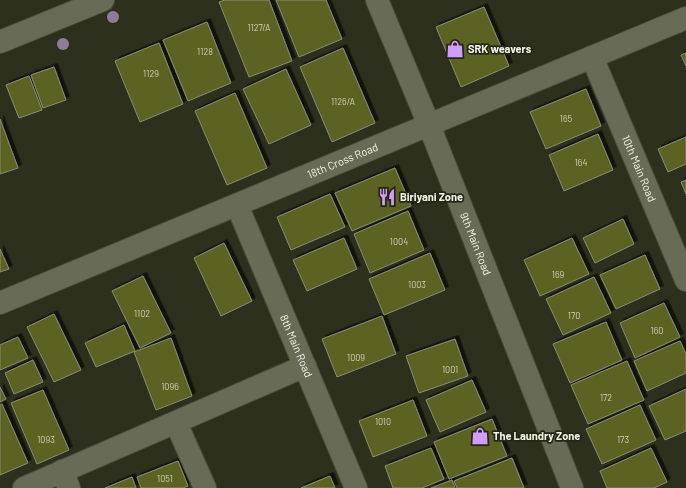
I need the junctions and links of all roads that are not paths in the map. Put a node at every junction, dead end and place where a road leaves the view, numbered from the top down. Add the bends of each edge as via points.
1 (103, 0) edge
2 (377, 0) edge
3 (686, 18) edge
4 (0, 42) edge
5 (592, 57) junction
6 (429, 125) junction
7 (236, 205) junction
8 (686, 280) edge
9 (0, 303) edge
10 (305, 366) junction
11 (176, 423) junction
12 (65, 480) edge
13 (24, 488) edge
14 (205, 488) edge
15 (356, 488) edge
16 (572, 488) edge

1 - 4 street
2 - 6 street, 9th Main Road
3 - 5 street, 18th Cross Road
5 - 6 street, 18th Cross Road
5 - 8 street, 10th Main Road
6 - 7 street, 18th Cross Road
6 - 16 street, 9th Main Road
7 - 9 street, 18th Cross Road
7 - 10 street, 8th Main Road
10 - 11 street
10 - 15 street, 8th Main Road
11 - 12 street
11 - 14 street
12 - 13 street

